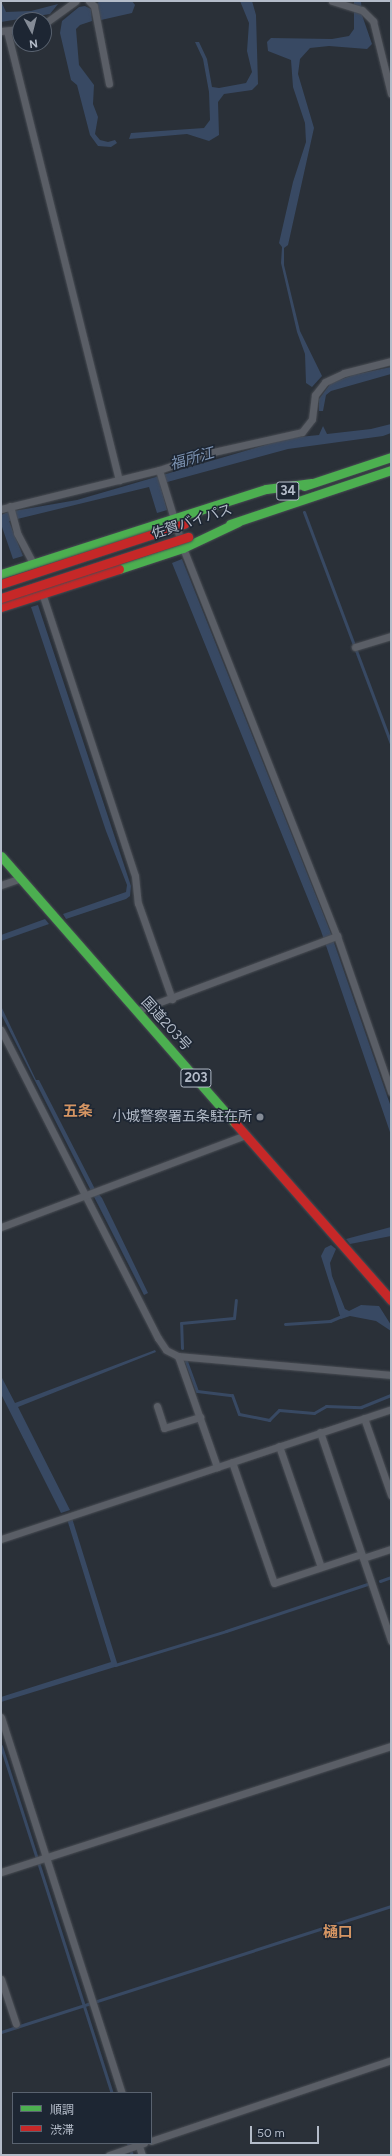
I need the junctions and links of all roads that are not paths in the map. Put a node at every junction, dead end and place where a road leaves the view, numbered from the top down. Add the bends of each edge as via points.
1 (76, 1) edge
2 (89, 1) edge
3 (332, 1) edge
4 (52, 18) edge
5 (4, 31) edge
6 (109, 84) dead end
7 (391, 94) edge
8 (391, 360) edge
9 (391, 457) edge
10 (159, 470) junction
11 (391, 470) edge
12 (119, 480) junction
13 (312, 483) junction
14 (10, 506) junction
15 (1, 509) edge
16 (175, 519) junction
17 (238, 522) junction
18 (183, 548) junction
19 (33, 563) junction
20 (1, 574) edge
21 (1, 584) edge
22 (42, 593) junction
23 (1, 598) edge
24 (1, 607) edge
25 (391, 636) edge
26 (355, 647) dead end
27 (1, 856) edge
28 (21, 878) junction
29 (1, 885) edge
30 (337, 936) junction
31 (172, 999) junction
32 (136, 1011) junction
33 (1, 1030) edge
34 (391, 1092) edge
35 (246, 1135) junction
36 (86, 1195) junction
37 (1, 1227) edge
38 (391, 1300) edge
39 (178, 1356) junction
40 (391, 1375) edge
41 (156, 1406) dead end
42 (391, 1409) edge
43 (200, 1416) junction
44 (364, 1418) junction
45 (320, 1432) junction
46 (279, 1446) junction
47 (232, 1462) junction
48 (217, 1467) junction
49 (391, 1495) edge
50 (1, 1539) edge
51 (391, 1549) edge
52 (362, 1556) junction
53 (321, 1567) junction
54 (391, 1639) edge
55 (1, 1717) edge
56 (391, 1746) edge
57 (46, 1858) junction
58 (1, 1872) edge
59 (1, 1979) edge
60 (9, 2002) junction
61 (1, 2004) edge
62 (16, 2024) dead end
63 (391, 2060) edge
64 (122, 2092) edge
65 (152, 2140) edge
66 (140, 2144) edge
67 (110, 2155) edge
68 (142, 2155) edge

1 - 4 street
2 - 6 street via 94,6
3 - 7 street via 362,10 373,21
5 - 12 street
8 - 10 street via 344,373 325,382 315,394 312,419 302,432 209,453
9 - 13 highway, 佐賀バイパス / 34
10 - 12 street
10 - 16 street
11 - 17 highway, 佐賀バイパス / 34
12 - 14 street
13 - 16 highway via 266,489
13 - 21 highway, 佐賀バイパス / 34, bridge
14 - 15 street
14 - 19 street via 17,533
16 - 18 street
16 - 19 highway
17 - 18 highway
17 - 23 highway, 佐賀バイパス / 34, bridge
18 - 22 highway
18 - 30 street
19 - 20 highway
22 - 24 highway
22 - 31 street via 135,876 138,903
25 - 26 street
27 - 28 highway, 国道203号 / 203
28 - 29 street
28 - 32 highway, 国道203号 / 203
30 - 31 street
30 - 34 street
31 - 32 street
32 - 35 highway, 国道203号 / 203
33 - 36 street
35 - 36 street
35 - 38 highway, 国道203号 / 203
36 - 37 street
36 - 39 street via 158,1338 166,1350
39 - 40 street
39 - 43 street
41 - 43 street via 164,1428
42 - 44 street
43 - 48 street
44 - 45 street
44 - 49 street
45 - 46 street
45 - 52 street
46 - 47 street
46 - 53 street
47 - 48 street
47 - 53 street via 274,1583
48 - 50 street
51 - 52 street
52 - 53 street
52 - 54 street
55 - 57 street
56 - 57 street
57 - 58 street
57 - 64 street
59 - 60 street
60 - 61 street
60 - 62 street
63 - 65 street
66 - 67 street
66 - 68 street

